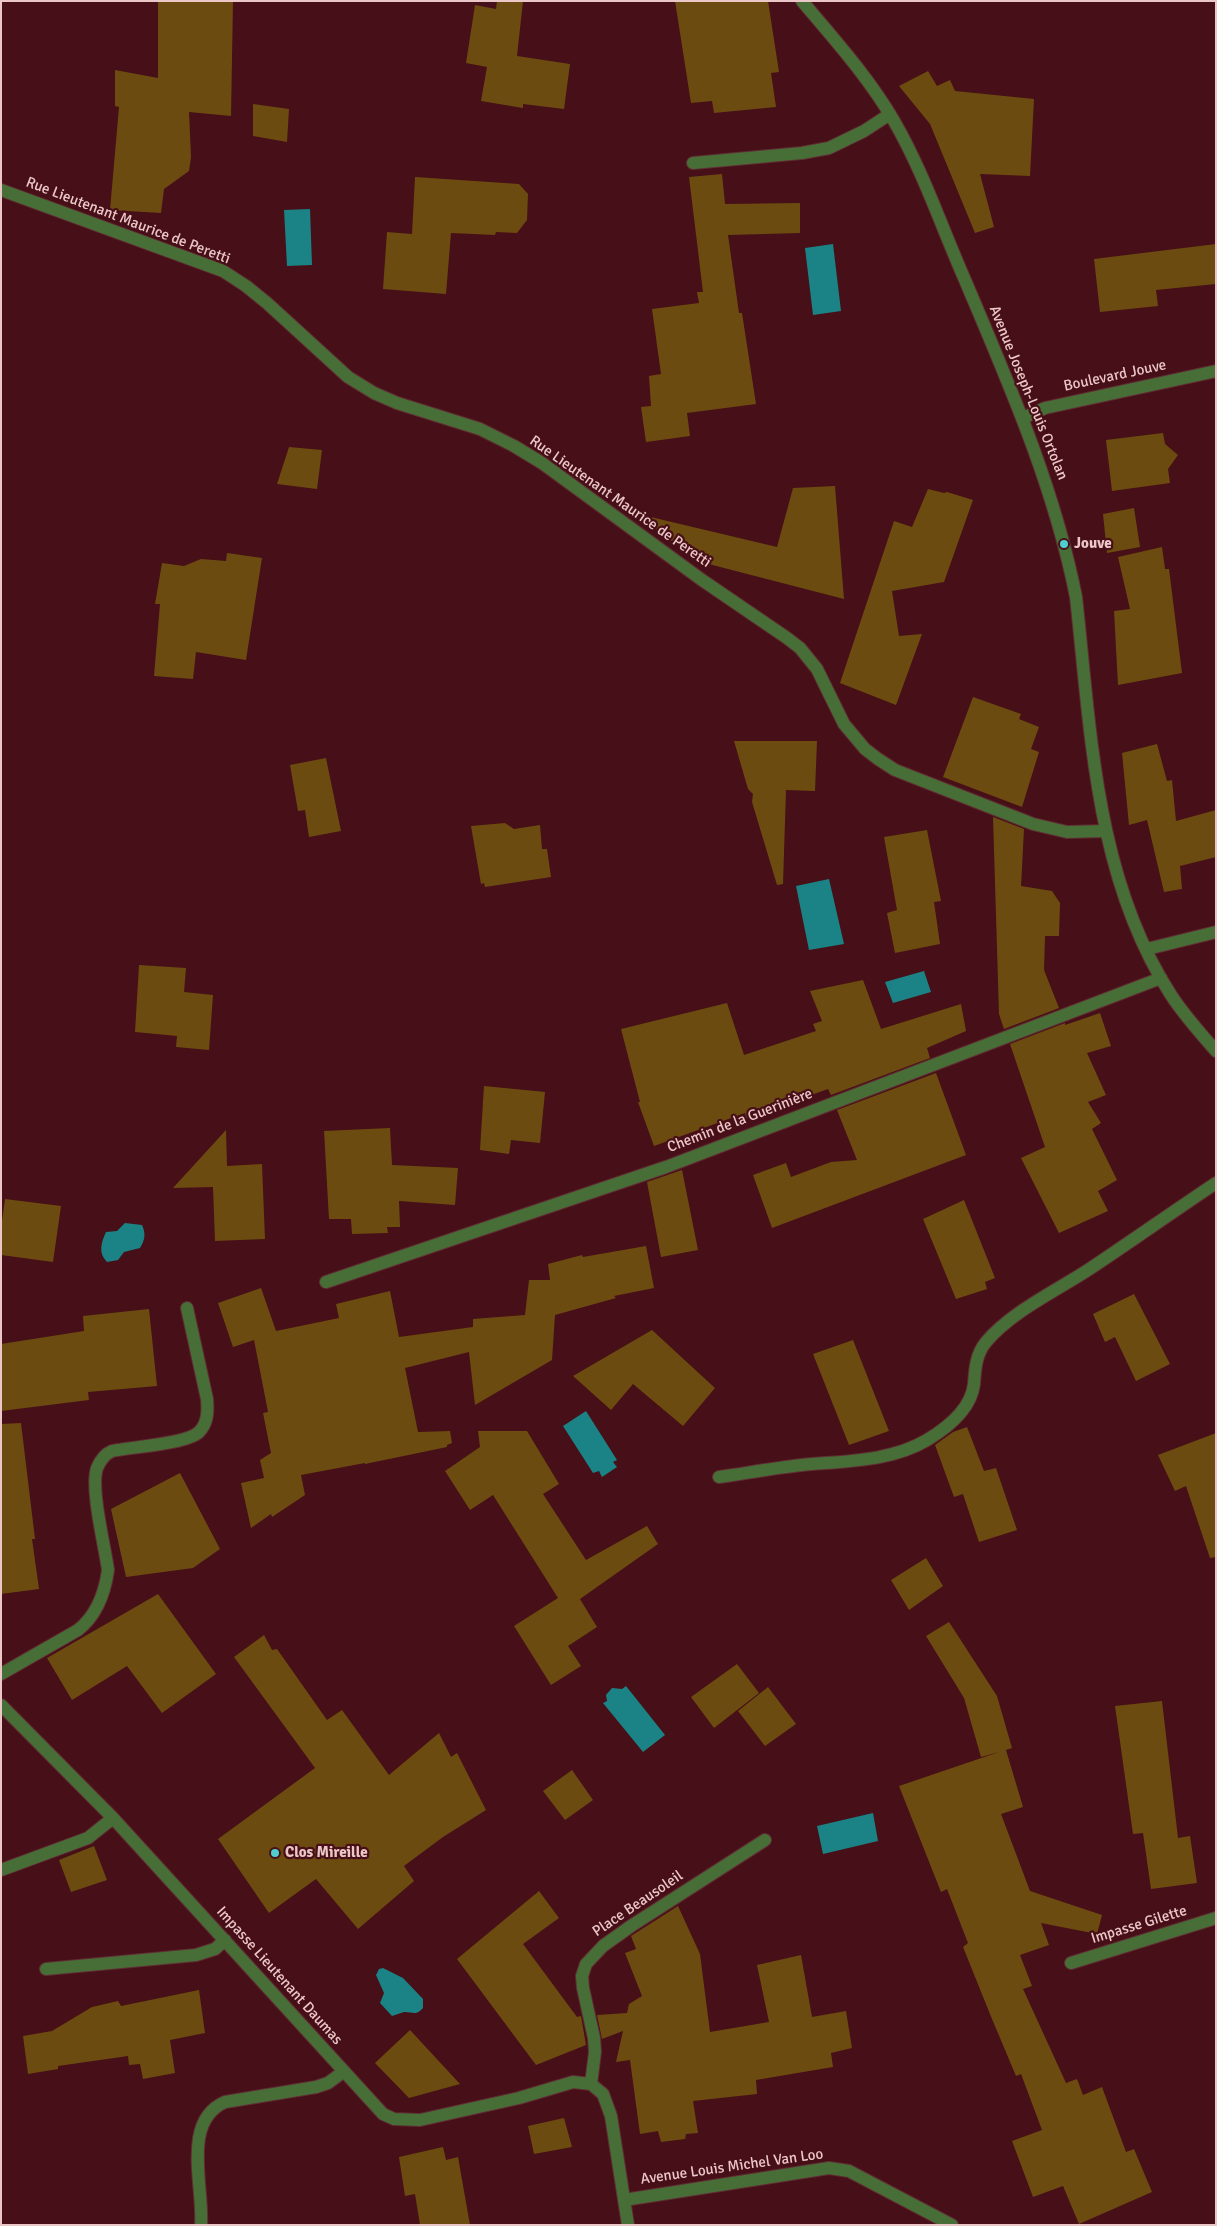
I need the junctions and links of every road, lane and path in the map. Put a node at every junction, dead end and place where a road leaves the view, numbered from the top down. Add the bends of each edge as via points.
1 (802, 1) edge
2 (890, 114) junction
3 (693, 163) dead end
4 (1, 190) edge
5 (1216, 371) edge
6 (1023, 418) junction
7 (1105, 830) junction
8 (1216, 932) edge
9 (1146, 949) junction
10 (1161, 978) junction
11 (1216, 1051) edge
12 (1216, 1183) edge
13 (326, 1282) dead end
14 (187, 1308) dead end
15 (720, 1477) dead end
16 (1, 1674) edge
17 (1, 1705) edge
18 (114, 1818) junction
19 (765, 1840) dead end
20 (1, 1870) edge
21 (1216, 1918) edge
22 (225, 1940) junction
23 (1071, 1963) dead end
24 (46, 1969) dead end
25 (343, 2072) junction
26 (591, 2084) junction
27 (624, 2200) junction
28 (200, 2225) edge
29 (628, 2225) edge
30 (952, 2225) edge

1 - 2 street, Avenue Joseph-Louis Ortolan
2 - 3 street via 829,148
2 - 6 street, Avenue Joseph-Louis Ortolan via 915,163
4 - 7 street, Rue Lieutenant Maurice de Peretti via 223,271 267,303 348,377 374,394 480,429 542,463 800,648 817,669 844,724 865,749 894,770 1043,827 1066,832
5 - 6 street, Boulevard Jouve via 1045,408
6 - 7 street, Avenue Joseph-Louis Ortolan via 1056,513 1071,575
7 - 9 street, Avenue Joseph-Louis Ortolan via 1126,903
8 - 9 street
9 - 10 street, Avenue Joseph-Louis Ortolan
10 - 11 street, Avenue Joseph-Louis Ortolan via 1181,1010
10 - 13 street, Chemin de la Guerinière via 666,1167
12 - 15 street via 1017,1315 997,1332 979,1354 974,1386 959,1416 926,1441 912,1448 868,1459
14 - 16 street via 207,1394 204,1426 194,1436 112,1451 102,1459 96,1473 96,1492 108,1570 99,1603 88,1622 78,1630
17 - 18 street, Impasse Lieutenant Daumas
18 - 20 street via 88,1838
18 - 22 street, Impasse Lieutenant Daumas
19 - 26 street, Place Beausoleil via 630,1926 603,1946 586,1964 582,1988 595,2052
21 - 23 street, Impasse Gilette
22 - 24 street via 215,1949 196,1956
22 - 25 street, Impasse Lieutenant Daumas
25 - 26 street, Impasse Lieutenant Daumas via 383,2114 406,2120 519,2098 573,2082
25 - 28 street via 322,2085 225,2102 208,2112 198,2149
26 - 27 street via 603,2094 611,2116
27 - 29 street
27 - 30 street, Avenue Louis Michel Van Loo via 829,2168 849,2171

